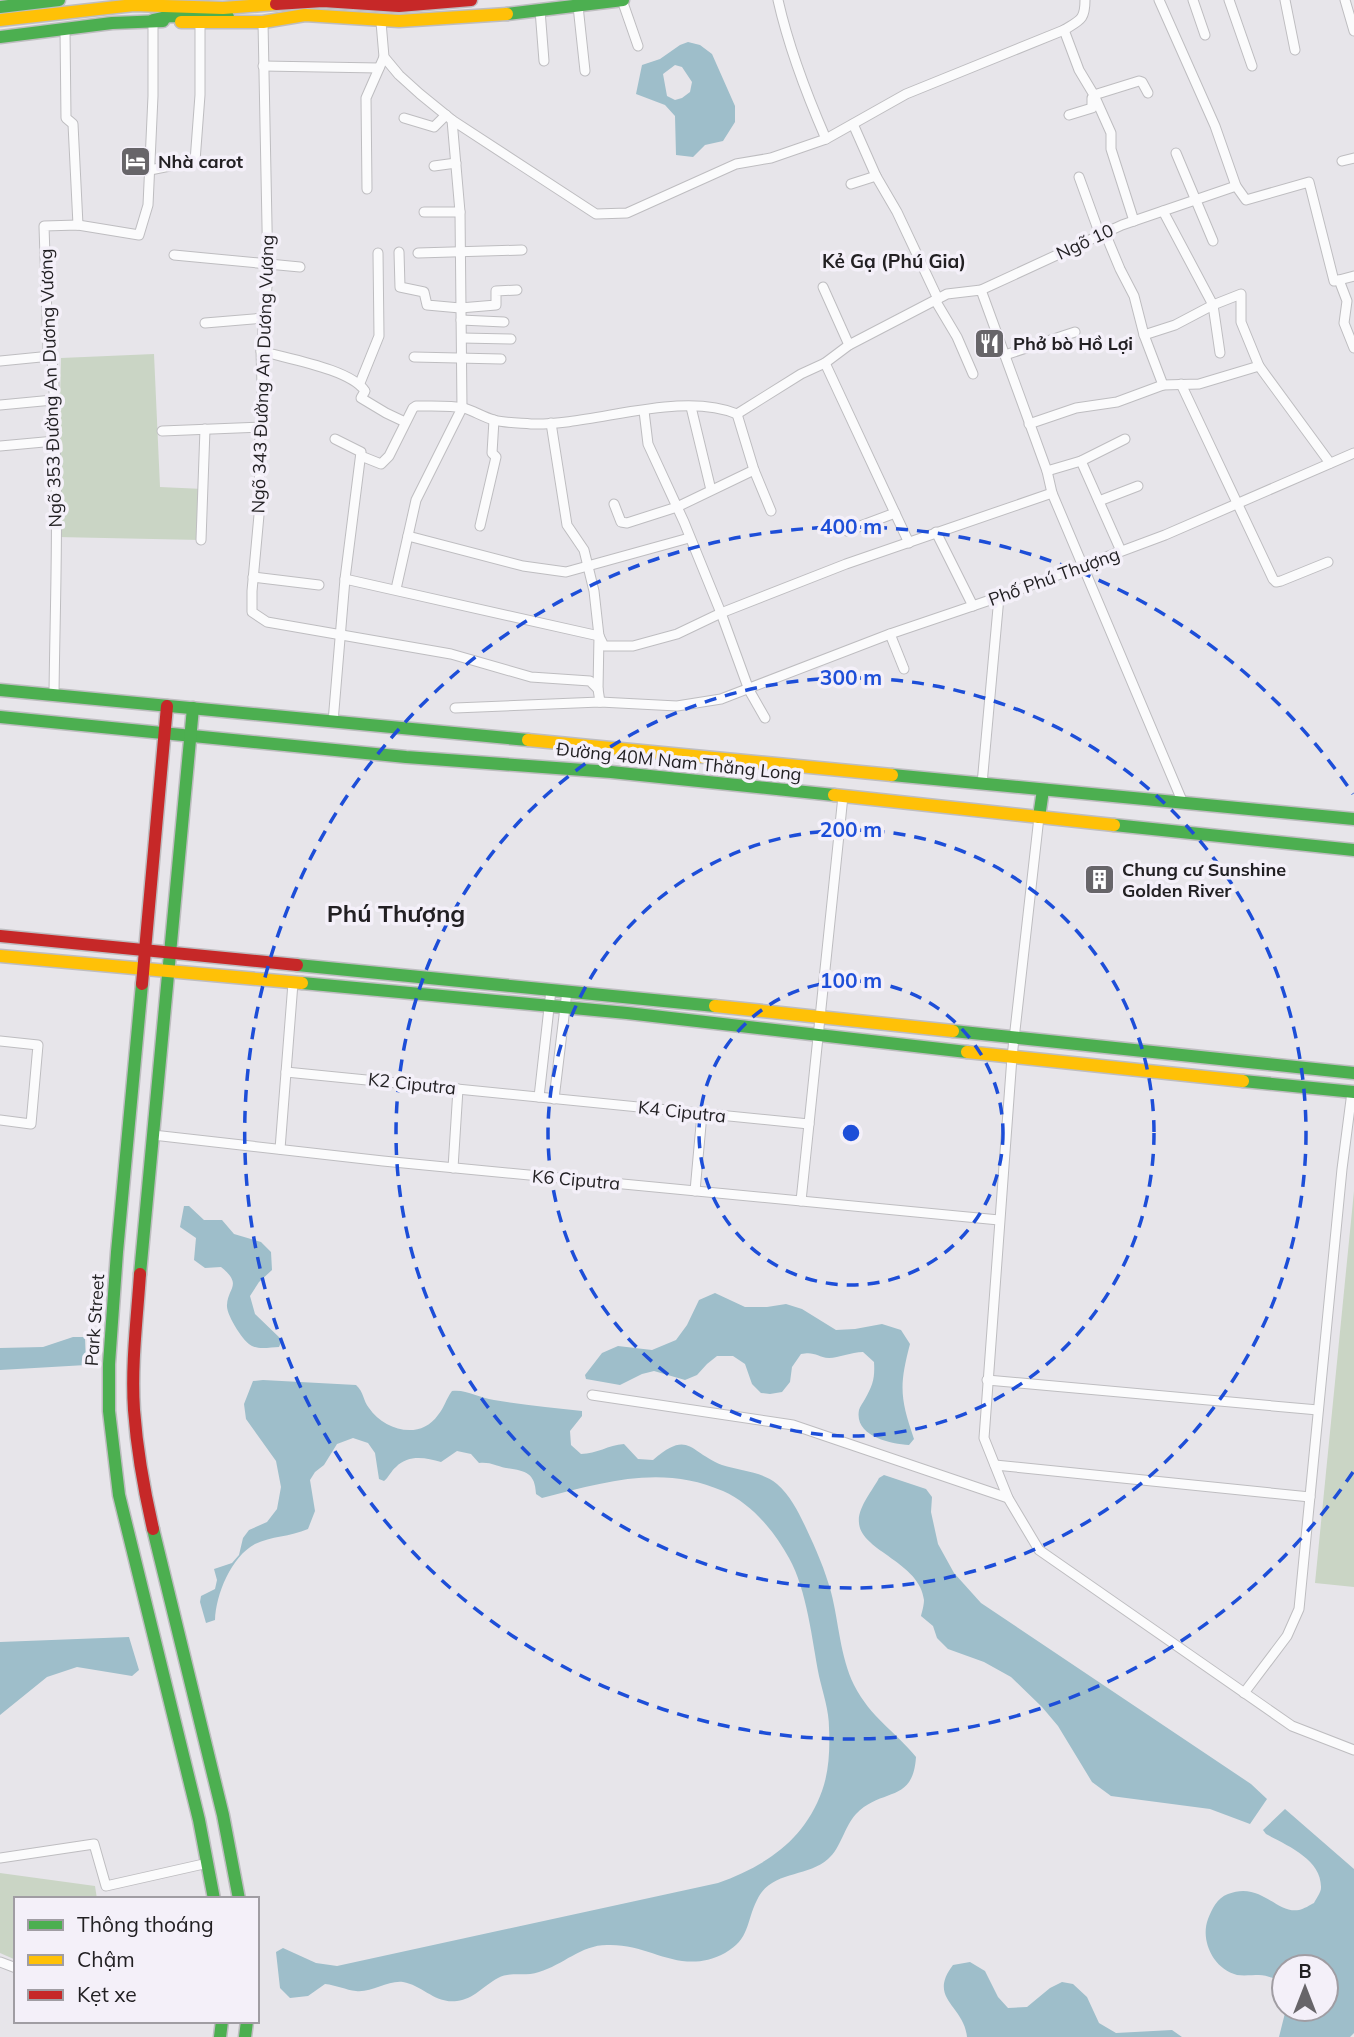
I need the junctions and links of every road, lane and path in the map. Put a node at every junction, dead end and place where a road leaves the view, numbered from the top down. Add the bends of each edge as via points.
1 (59, 0) edge
2 (471, 0) edge
3 (623, 0) edge
4 (778, 0) edge
5 (1085, 0) edge
6 (1159, 0) edge
7 (1194, 0) edge
8 (1229, 0) edge
9 (1284, 0) edge
10 (1345, 0) edge
11 (376, 2) edge
12 (420, 2) edge
13 (0, 6) edge
14 (262, 6) junction
15 (578, 6) junction
16 (540, 10) junction
17 (0, 20) edge
18 (153, 20) junction
19 (263, 22) junction
20 (381, 22) junction
21 (200, 24) junction
22 (65, 30) junction
23 (1064, 30) junction
24 (1354, 31) edge
25 (1205, 35) dead end
26 (0, 37) edge
27 (638, 46) dead end
28 (1295, 50) dead end
29 (384, 57) junction
30 (544, 61) dead end
31 (263, 66) junction
32 (1252, 66) dead end
33 (379, 68) junction
34 (585, 71) dead end
35 (1148, 93) dead end
36 (1095, 96) junction
37 (1069, 115) dead end
38 (404, 118) dead end
39 (449, 118) junction
40 (853, 124) junction
41 (826, 139) junction
42 (1176, 153) dead end
43 (1354, 158) edge
44 (1342, 161) dead end
45 (456, 163) junction
46 (434, 166) dead end
47 (150, 170) junction
48 (876, 176) junction
49 (1079, 177) dead end
50 (851, 184) dead end
51 (1237, 186) junction
52 (367, 189) dead end
53 (1195, 200) junction
54 (1163, 211) junction
55 (424, 212) dead end
56 (460, 212) junction
57 (1134, 221) junction
58 (78, 225) junction
59 (1102, 234) junction
60 (1213, 241) dead end
61 (522, 250) dead end
62 (399, 252) dead end
63 (378, 253) dead end
64 (418, 253) dead end
65 (460, 253) junction
66 (174, 255) dead end
67 (268, 263) junction
68 (300, 267) dead end
69 (1354, 276) edge
70 (1339, 280) junction
71 (823, 287) dead end
72 (517, 290) dead end
73 (981, 290) junction
74 (936, 299) junction
75 (1213, 305) junction
76 (460, 308) junction
77 (264, 318) junction
78 (461, 320) junction
79 (504, 322) dead end
80 (205, 323) dead end
81 (1075, 332) dead end
82 (1144, 335) junction
83 (462, 338) junction
84 (511, 339) dead end
85 (849, 345) junction
86 (1354, 348) edge
87 (261, 351) junction
88 (1220, 353) dead end
89 (1006, 355) junction
90 (51, 356) junction
91 (414, 357) dead end
92 (463, 358) junction
93 (501, 359) dead end
94 (0, 361) edge
95 (825, 363) junction
96 (1259, 366) junction
97 (972, 374) dead end
98 (360, 383) junction
99 (1181, 384) junction
100 (1163, 385) junction
101 (53, 400) junction
102 (0, 405) edge
103 (691, 407) junction
104 (462, 408) junction
105 (644, 411) junction
106 (737, 414) junction
107 (494, 420) junction
108 (405, 422) junction
109 (551, 423) junction
110 (1029, 424) junction
111 (260, 427) junction
112 (205, 429) junction
113 (162, 430) dead end
114 (335, 439) dead end
115 (1125, 439) dead end
116 (55, 441) junction
117 (0, 446) edge
118 (1354, 453) edge
119 (361, 456) junction
120 (1081, 461) junction
121 (1330, 463) junction
122 (754, 470) junction
123 (1047, 471) junction
124 (1138, 486) dead end
125 (712, 490) junction
126 (1052, 493) junction
127 (1099, 501) junction
128 (614, 504) dead end
129 (1237, 505) junction
130 (677, 507) junction
131 (771, 511) dead end
132 (895, 513) junction
133 (480, 526) dead end
134 (847, 531) dead end
135 (936, 532) junction
136 (408, 536) junction
137 (690, 538) junction
138 (201, 540) dead end
139 (909, 543) junction
140 (1121, 551) junction
141 (1328, 562) dead end
142 (1084, 564) junction
143 (587, 566) junction
144 (253, 577) junction
145 (345, 579) junction
146 (319, 585) dead end
147 (396, 589) junction
148 (999, 597) junction
149 (973, 606) junction
150 (721, 613) junction
151 (340, 633) junction
152 (890, 634) junction
153 (599, 636) junction
154 (904, 669) dead end
155 (598, 689) junction
156 (0, 690) edge
157 (749, 690) junction
158 (54, 695) junction
159 (600, 702) junction
160 (167, 706) junction
161 (193, 708) junction
162 (455, 708) dead end
163 (0, 718) edge
164 (765, 718) dead end
165 (333, 722) junction
166 (164, 733) junction
167 (191, 735) junction
168 (982, 784) junction
169 (1043, 790) junction
170 (844, 796) junction
171 (1183, 803) junction
172 (1040, 817) junction
173 (1354, 819) edge
174 (1354, 850) edge
175 (0, 936) edge
176 (145, 951) junction
177 (170, 953) junction
178 (0, 956) edge
179 (143, 971) junction
180 (168, 973) junction
181 (293, 983) junction
182 (551, 990) junction
183 (567, 991) junction
184 (550, 1006) junction
185 (565, 1007) junction
186 (822, 1018) junction
187 (138, 1034) junction
188 (820, 1034) junction
189 (162, 1036) junction
190 (1014, 1039) junction
191 (0, 1041) edge
192 (1012, 1057) junction
193 (286, 1072) junction
194 (1354, 1073) edge
195 (458, 1089) junction
196 (1353, 1092) edge
197 (538, 1097) junction
198 (554, 1099) junction
199 (702, 1114) junction
200 (0, 1120) edge
201 (809, 1124) junction
202 (153, 1135) junction
203 (280, 1149) junction
204 (453, 1168) junction
205 (1342, 1170) junction
206 (1354, 1171) edge
207 (695, 1191) junction
208 (801, 1201) junction
209 (999, 1220) junction
210 (987, 1380) junction
211 (592, 1395) dead end
212 (1318, 1410) junction
213 (995, 1465) junction
214 (1008, 1497) junction
215 (1310, 1497) junction
216 (1244, 1693) junction
217 (1354, 1750) edge
218 (215, 1780) junction
219 (190, 1785) junction
220 (0, 1858) edge
221 (208, 1863) junction
222 (106, 1886) junction
223 (108, 1897) edge
224 (214, 1897) edge
225 (239, 1897) edge

1 - 13 street
2 - 12 street
3 - 15 street
3 - 27 street
4 - 41 street via 798,72
5 - 23 street via 1082,19
6 - 51 street
7 - 25 street
8 - 32 street
9 - 28 street
10 - 24 street
11 - 12 street
11 - 14 street
14 - 17 street via 134,5
14 - 18 street via 230,17
15 - 16 street
15 - 34 street
16 - 20 street
16 - 30 street
18 - 21 street
18 - 22 street
18 - 47 street, Ngõ 353 Đường An Dương Vương
19 - 20 street via 305,15
19 - 21 street
19 - 31 street, Ngõ 343 Đường An Dương Vương
20 - 29 street
21 - 47 street via 195,162
22 - 26 street
22 - 58 street via 64,92 66,118 73,124
23 - 36 street
23 - 40 street via 907,94
29 - 33 street
29 - 39 street
31 - 33 street
31 - 67 street, Ngõ 343 Đường An Dương Vương
33 - 52 street via 366,98
35 - 36 street via 1139,81
36 - 37 street via 1092,108
36 - 57 street via 1111,133 1111,149
38 - 39 street via 434,127
39 - 41 street via 596,214 627,213 736,164 771,158
39 - 45 street
40 - 41 street
40 - 48 street
42 - 53 street
43 - 44 street
45 - 46 street
45 - 56 street
47 - 58 street, Ngõ 353 Đường An Dương Vương via 148,205 139,235
48 - 50 street
48 - 74 street
49 - 59 street
51 - 53 street, Ngõ 10
51 - 70 street via 1246,200 1309,182 1334,281
53 - 54 street, Ngõ 10
53 - 60 street
54 - 57 street, Ngõ 10
54 - 75 street
55 - 56 street
56 - 65 street
57 - 59 street, Ngõ 10
58 - 90 street, Ngõ 353 Đường An Dương Vương via 44,226
59 - 73 street, Ngõ 10
59 - 82 street via 1134,296
61 - 65 street
62 - 76 street via 400,287 424,292 427,305
63 - 98 street via 379,336
64 - 65 street
65 - 76 street
66 - 67 street
67 - 68 street
67 - 77 street, Ngõ 343 Đường An Dương Vương
69 - 70 street
70 - 86 street via 1347,301 1344,323
71 - 85 street
72 - 76 street via 496,291 496,305
73 - 74 street, Ngõ 10
73 - 89 street
74 - 85 street, Ngõ 10
74 - 97 street
75 - 82 street
75 - 88 street
75 - 96 street via 1241,294 1241,322
76 - 78 street
77 - 80 street
77 - 87 street, Ngõ 343 Đường An Dương Vương
78 - 79 street
78 - 83 street
81 - 89 street
82 - 100 street
83 - 84 street
83 - 92 street
85 - 95 street, Ngõ 10
87 - 98 street
87 - 111 street, Ngõ 343 Đường An Dương Vương
89 - 110 street
90 - 94 street
90 - 101 street, Ngõ 353 Đường An Dương Vương
91 - 92 street
92 - 93 street
92 - 104 street
95 - 106 street, Ngõ 10
95 - 132 street
96 - 99 street via 1199,384
96 - 121 street
98 - 108 street via 365,391 361,398
99 - 100 street
99 - 129 street
100 - 110 street
101 - 102 street
101 - 116 street, Ngõ 353 Đường An Dương Vương
103 - 105 street
103 - 106 street
103 - 125 street
104 - 107 street
104 - 108 street via 416,406
104 - 136 street via 416,499
105 - 109 street
105 - 130 street via 648,444
106 - 122 street
107 - 109 street
107 - 133 street via 492,453 496,457
108 - 119 street via 381,464
109 - 143 street via 567,525 584,550
110 - 123 street
111 - 112 street
111 - 144 street, Ngõ 343 Đường An Dương Vương
112 - 113 street
112 - 138 street
114 - 119 street
115 - 120 street
116 - 117 street
116 - 158 street, Ngõ 353 Đường An Dương Vương
118 - 121 street, Phố Phú Thượng
119 - 145 street
120 - 123 street
120 - 127 street
121 - 129 street, Phố Phú Thượng
122 - 125 street
122 - 131 street
123 - 126 street
124 - 127 street
125 - 130 street
126 - 135 street
126 - 142 street
127 - 140 street
128 - 130 street via 624,523
129 - 140 street, Phố Phú Thượng
129 - 141 street via 1276,582
130 - 137 street
132 - 134 street
132 - 139 street
135 - 139 street
135 - 149 street
136 - 143 street via 523,566 566,572
136 - 147 street
137 - 143 street
137 - 150 street
139 - 150 street
140 - 142 street, Phố Phú Thượng
142 - 148 street, Phố Phú Thượng
142 - 171 street
143 - 153 street
144 - 146 street
144 - 151 street, Ngõ 343 Đường An Dương Vương via 251,604 257,617
145 - 147 street
145 - 151 street
147 - 153 street
148 - 149 street, Phố Phú Thượng
148 - 168 street
149 - 152 street, Phố Phú Thượng
150 - 153 street via 677,634 633,646 604,646
150 - 157 street
151 - 155 street via 450,654 531,677 590,681
151 - 165 street
152 - 154 street
152 - 157 street, Phố Phú Thượng
153 - 155 street
155 - 159 street
156 - 158 street, Đường 40M Nam Thăng Long
157 - 159 street, Phố Phú Thượng via 677,706
157 - 164 street
158 - 160 street, Đường 40M Nam Thăng Long
159 - 162 street, Phố Phú Thượng
160 - 161 street, Đường 40M Nam Thăng Long
160 - 166 street, Park Street
161 - 165 street, Đường 40M Nam Thăng Long
161 - 167 street
163 - 166 street, Đường 40M Nam Thăng Long
165 - 168 street, Đường 40M Nam Thăng Long
166 - 167 street, Đường 40M Nam Thăng Long
166 - 176 street, Park Street
167 - 170 street, Đường 40M Nam Thăng Long
167 - 177 street
168 - 169 street, Đường 40M Nam Thăng Long
169 - 171 street, Đường 40M Nam Thăng Long
169 - 172 street
170 - 172 street, Đường 40M Nam Thăng Long
170 - 186 street
171 - 173 street, Đường 40M Nam Thăng Long
172 - 174 street, Đường 40M Nam Thăng Long
172 - 190 street
175 - 176 street
176 - 177 street
176 - 179 street, Park Street
177 - 180 street
177 - 182 street
178 - 179 street
179 - 180 street
179 - 187 street, Park Street
180 - 181 street
180 - 189 street
181 - 184 street
181 - 193 street
182 - 183 street
182 - 184 street
183 - 185 street
183 - 186 street
184 - 185 street
184 - 197 street
185 - 188 street
185 - 198 street
186 - 188 street
186 - 190 street
187 - 189 street
187 - 219 street, Park Street via 117,1252 109,1411 119,1495
188 - 192 street
188 - 201 street
189 - 202 street
190 - 192 street
190 - 194 street
191 - 200 street via 38,1045 31,1124
192 - 196 street
192 - 209 street
193 - 195 street, K2 Ciputra
193 - 203 street
194 - 196 street
195 - 197 street, K2 Ciputra
195 - 204 street
196 - 205 street
197 - 198 street, K2 Ciputra
198 - 199 street, K4 Ciputra
199 - 201 street, K4 Ciputra
199 - 207 street
201 - 208 street
202 - 203 street, K6 Ciputra
202 - 218 street via 134,1365 137,1448
203 - 204 street, K6 Ciputra
204 - 207 street, K6 Ciputra
205 - 206 street
205 - 212 street
207 - 208 street, K6 Ciputra
208 - 209 street, K6 Ciputra
209 - 210 street
210 - 212 street
210 - 213 street via 984,1438
211 - 214 street via 793,1424
212 - 215 street
213 - 214 street
213 - 215 street
214 - 216 street via 1038,1549
215 - 216 street via 1299,1609 1287,1636
216 - 217 street via 1292,1726
218 - 219 street
218 - 225 street
219 - 221 street, Park Street
220 - 222 street via 94,1844
221 - 222 street
221 - 224 street, Park Street
222 - 223 street

